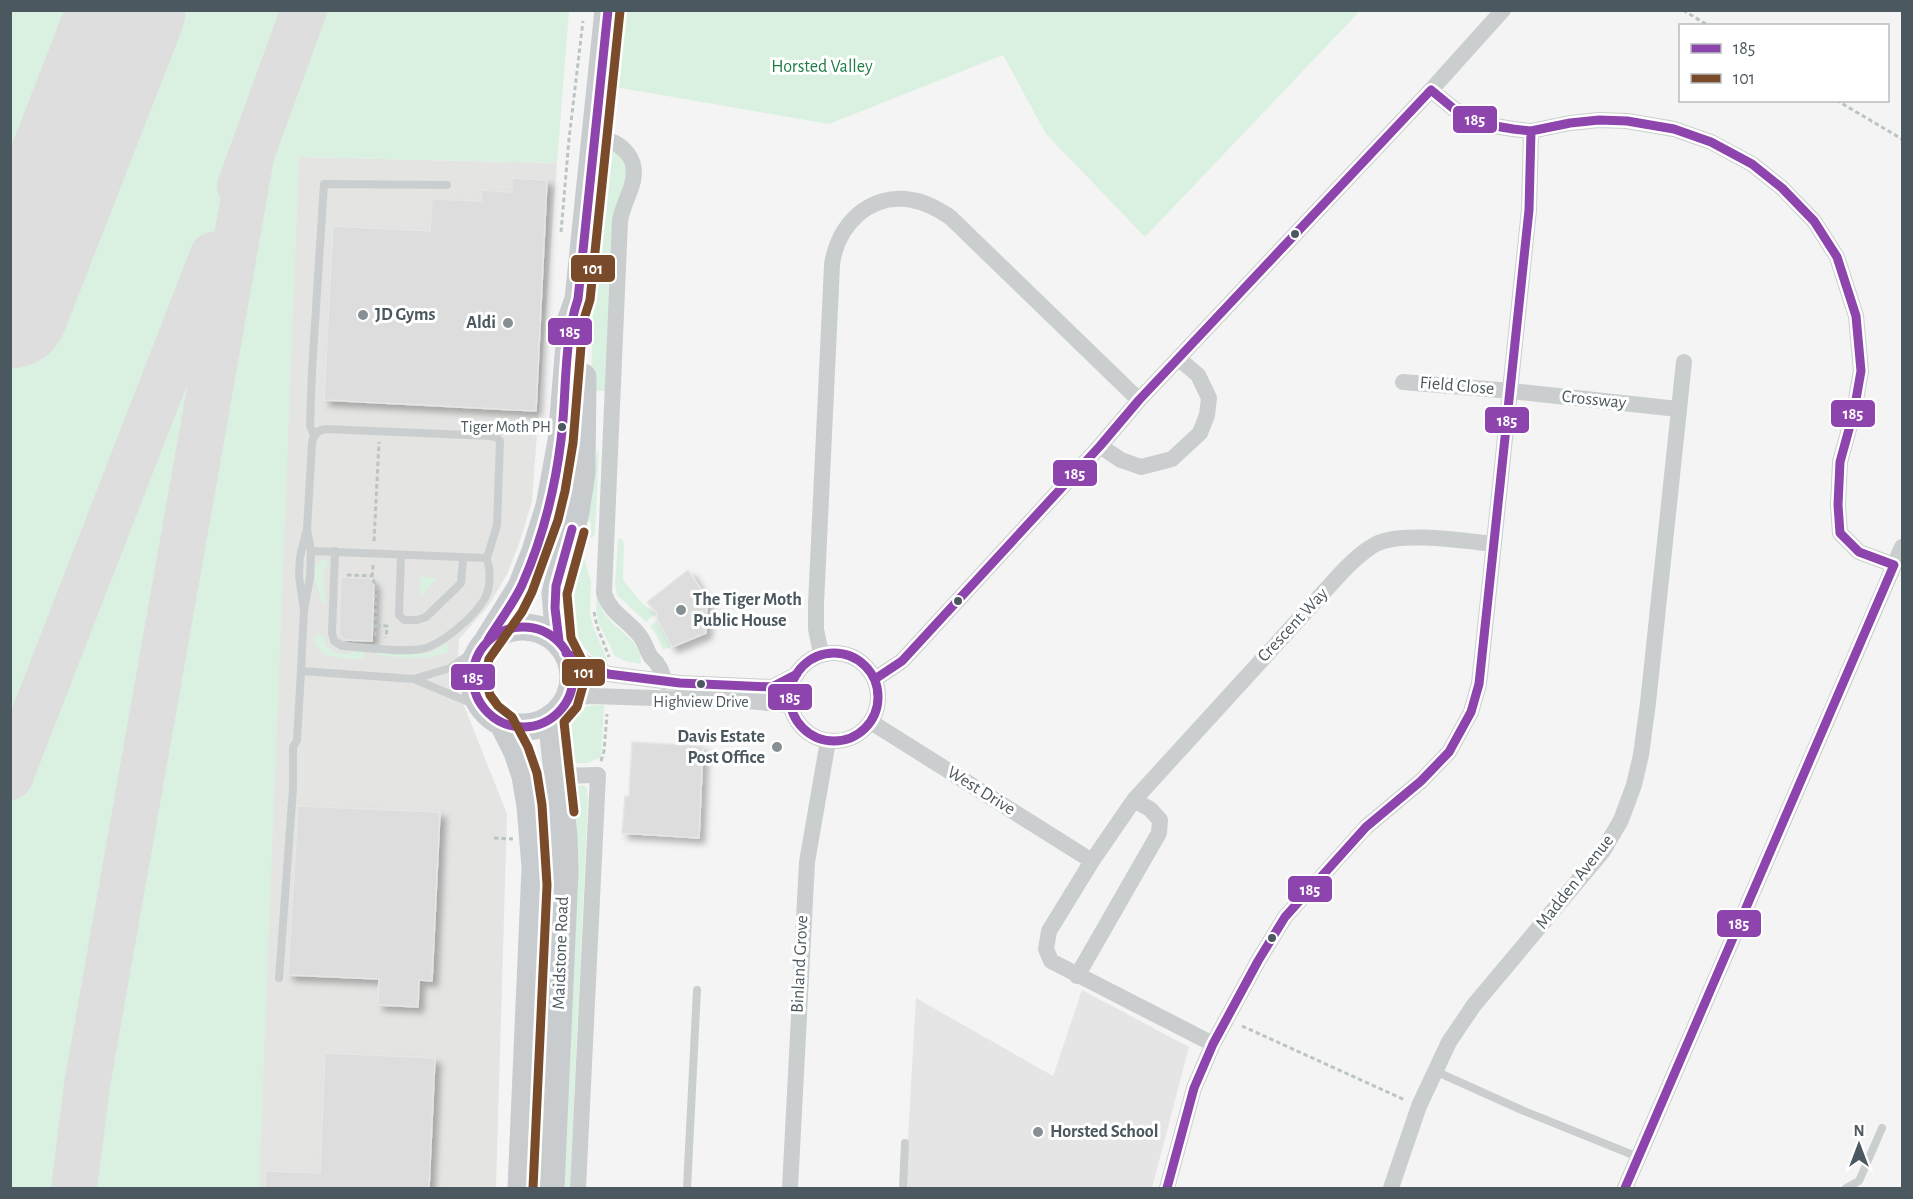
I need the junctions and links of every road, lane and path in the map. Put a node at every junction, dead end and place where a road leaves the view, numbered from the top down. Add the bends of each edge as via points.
1 (584, 10) edge
2 (608, 10) edge
3 (1503, 10) edge
4 (1683, 10) edge
5 (1706, 24) edge
6 (1431, 90) junction
7 (1839, 102) edge
8 (1531, 130) junction
9 (595, 137) junction
10 (1902, 139) edge
11 (447, 185) dead end
12 (560, 241) dead end
13 (578, 299) junction
14 (1179, 359) junction
15 (1684, 362) dead end
16 (1403, 382) dead end
17 (1511, 391) junction
18 (1138, 400) junction
19 (1678, 409) junction
20 (379, 432) junction
21 (314, 435) junction
22 (1100, 446) junction
23 (307, 529) junction
24 (1494, 544) junction
25 (1902, 547) edge
26 (311, 551) junction
27 (338, 552) junction
28 (373, 553) junction
29 (401, 555) junction
30 (486, 557) junction
31 (463, 558) junction
32 (1894, 565) junction
33 (304, 610) junction
34 (375, 625) junction
35 (386, 638) dead end
36 (487, 642) junction
37 (562, 647) junction
38 (374, 648) junction
39 (821, 654) junction
40 (650, 656) junction
41 (301, 671) junction
42 (797, 674) junction
43 (414, 679) junction
44 (875, 679) junction
45 (645, 680) junction
46 (664, 681) junction
47 (607, 705) dead end
48 (790, 705) junction
49 (559, 710) junction
50 (493, 716) junction
51 (871, 722) junction
52 (828, 741) junction
53 (598, 775) junction
54 (557, 776) junction
55 (1134, 800) junction
56 (519, 836) dead end
57 (494, 838) dead end
58 (1092, 861) junction
59 (1077, 976) junction
60 (279, 978) dead end
61 (697, 990) dead end
62 (1226, 1019) junction
63 (1213, 1044) junction
64 (1434, 1071) junction
65 (1419, 1106) junction
66 (1882, 1128) dead end
67 (905, 1143) dead end
68 (1638, 1156) junction
69 (521, 1188) edge
70 (551, 1188) edge
71 (578, 1188) edge
72 (687, 1188) edge
73 (790, 1188) edge
74 (903, 1188) edge
75 (1167, 1188) edge
76 (1391, 1188) edge
77 (1625, 1188) edge
78 (1846, 1188) edge

1 - 12 path
2 - 9 main road
3 - 6 street
4 - 5 path
6 - 8 street via 1454,109 1483,124
6 - 14 street
7 - 10 path
8 - 17 street via 1531,191
8 - 32 street via 1599,120 1674,129 1711,142 1752,164 1814,221 1836,256 1856,316 1861,371 1840,462 1840,533 1859,552
9 - 13 main road
9 - 40 street via 614,141 625,150 633,175 621,213 604,592 611,608 641,637
11 - 21 lane via 324,184 312,370 310,426
13 - 36 main road via 571,319 561,441 549,506 521,587
13 - 37 main road via 584,320 582,473 574,525 556,586 555,608
14 - 18 street
14 - 22 street via 1198,375 1209,398 1208,415 1200,433 1172,459 1141,467
15 - 19 street, Madden Avenue
16 - 17 street, Field Close
17 - 19 street, Crossway
17 - 24 street
18 - 22 street
18 - 39 street via 950,217 926,204 905,199 880,202 857,214 842,232 832,265 816,604
19 - 64 street, Madden Avenue via 1648,703 1634,785 1621,820 1603,851 1474,1005
20 - 21 lane via 326,429
20 - 28 path
20 - 30 lane via 498,439 497,525
21 - 23 lane
22 - 44 street via 902,661
23 - 26 lane
23 - 33 lane via 299,576
24 - 55 street, Crescent Way via 1401,538 1377,543 1361,554
24 - 62 street via 1479,684 1470,712 1449,752 1421,781 1366,826 1285,917
25 - 32 street
26 - 27 lane
26 - 33 lane
27 - 28 lane
27 - 34 path via 341,574 372,576 376,585
27 - 38 lane via 334,641 342,646
28 - 29 lane
29 - 31 lane
29 - 31 lane via 399,615 404,620 426,617 456,588 461,582
30 - 31 lane
30 - 38 lane via 486,597 448,637 422,649
32 - 68 street
33 - 41 lane
34 - 35 path via 387,626
34 - 38 path
36 - 37 main road via 508,629 527,627 546,632
36 - 43 lane via 450,668
36 - 50 main road via 476,660 472,677 476,696
37 - 45 street via 604,673
37 - 49 main road via 572,676
39 - 42 street
39 - 44 street via 853,656
40 - 45 street
40 - 46 street via 656,660
41 - 43 lane
41 - 60 lane
42 - 46 street via 772,687
42 - 48 street
43 - 50 lane
44 - 51 street via 879,696
45 - 46 street
47 - 53 path via 604,752
48 - 49 street via 591,696 577,697
48 - 52 street via 803,729
49 - 50 main road via 532,727
49 - 54 main road, Maidstone Road
50 - 69 main road, Maidstone Road via 517,752 525,776 535,868
51 - 52 street via 848,739
51 - 58 street, West Drive
52 - 73 street, Binland Grove via 802,915
53 - 54 street
53 - 71 street
54 - 70 main road, Maidstone Road via 565,871
55 - 58 street, Crescent Way
55 - 59 street via 1160,820 1159,833
56 - 57 path
58 - 59 street, Crescent Way via 1049,931 1046,949 1051,962
59 - 63 street, Crescent Way
61 - 72 lane
62 - 63 street
62 - 65 path
63 - 75 street via 1194,1088
64 - 65 street, Madden Avenue
64 - 68 lane
65 - 76 street, Madden Avenue
66 - 78 lane via 1859,1181
67 - 74 lane
68 - 77 street

